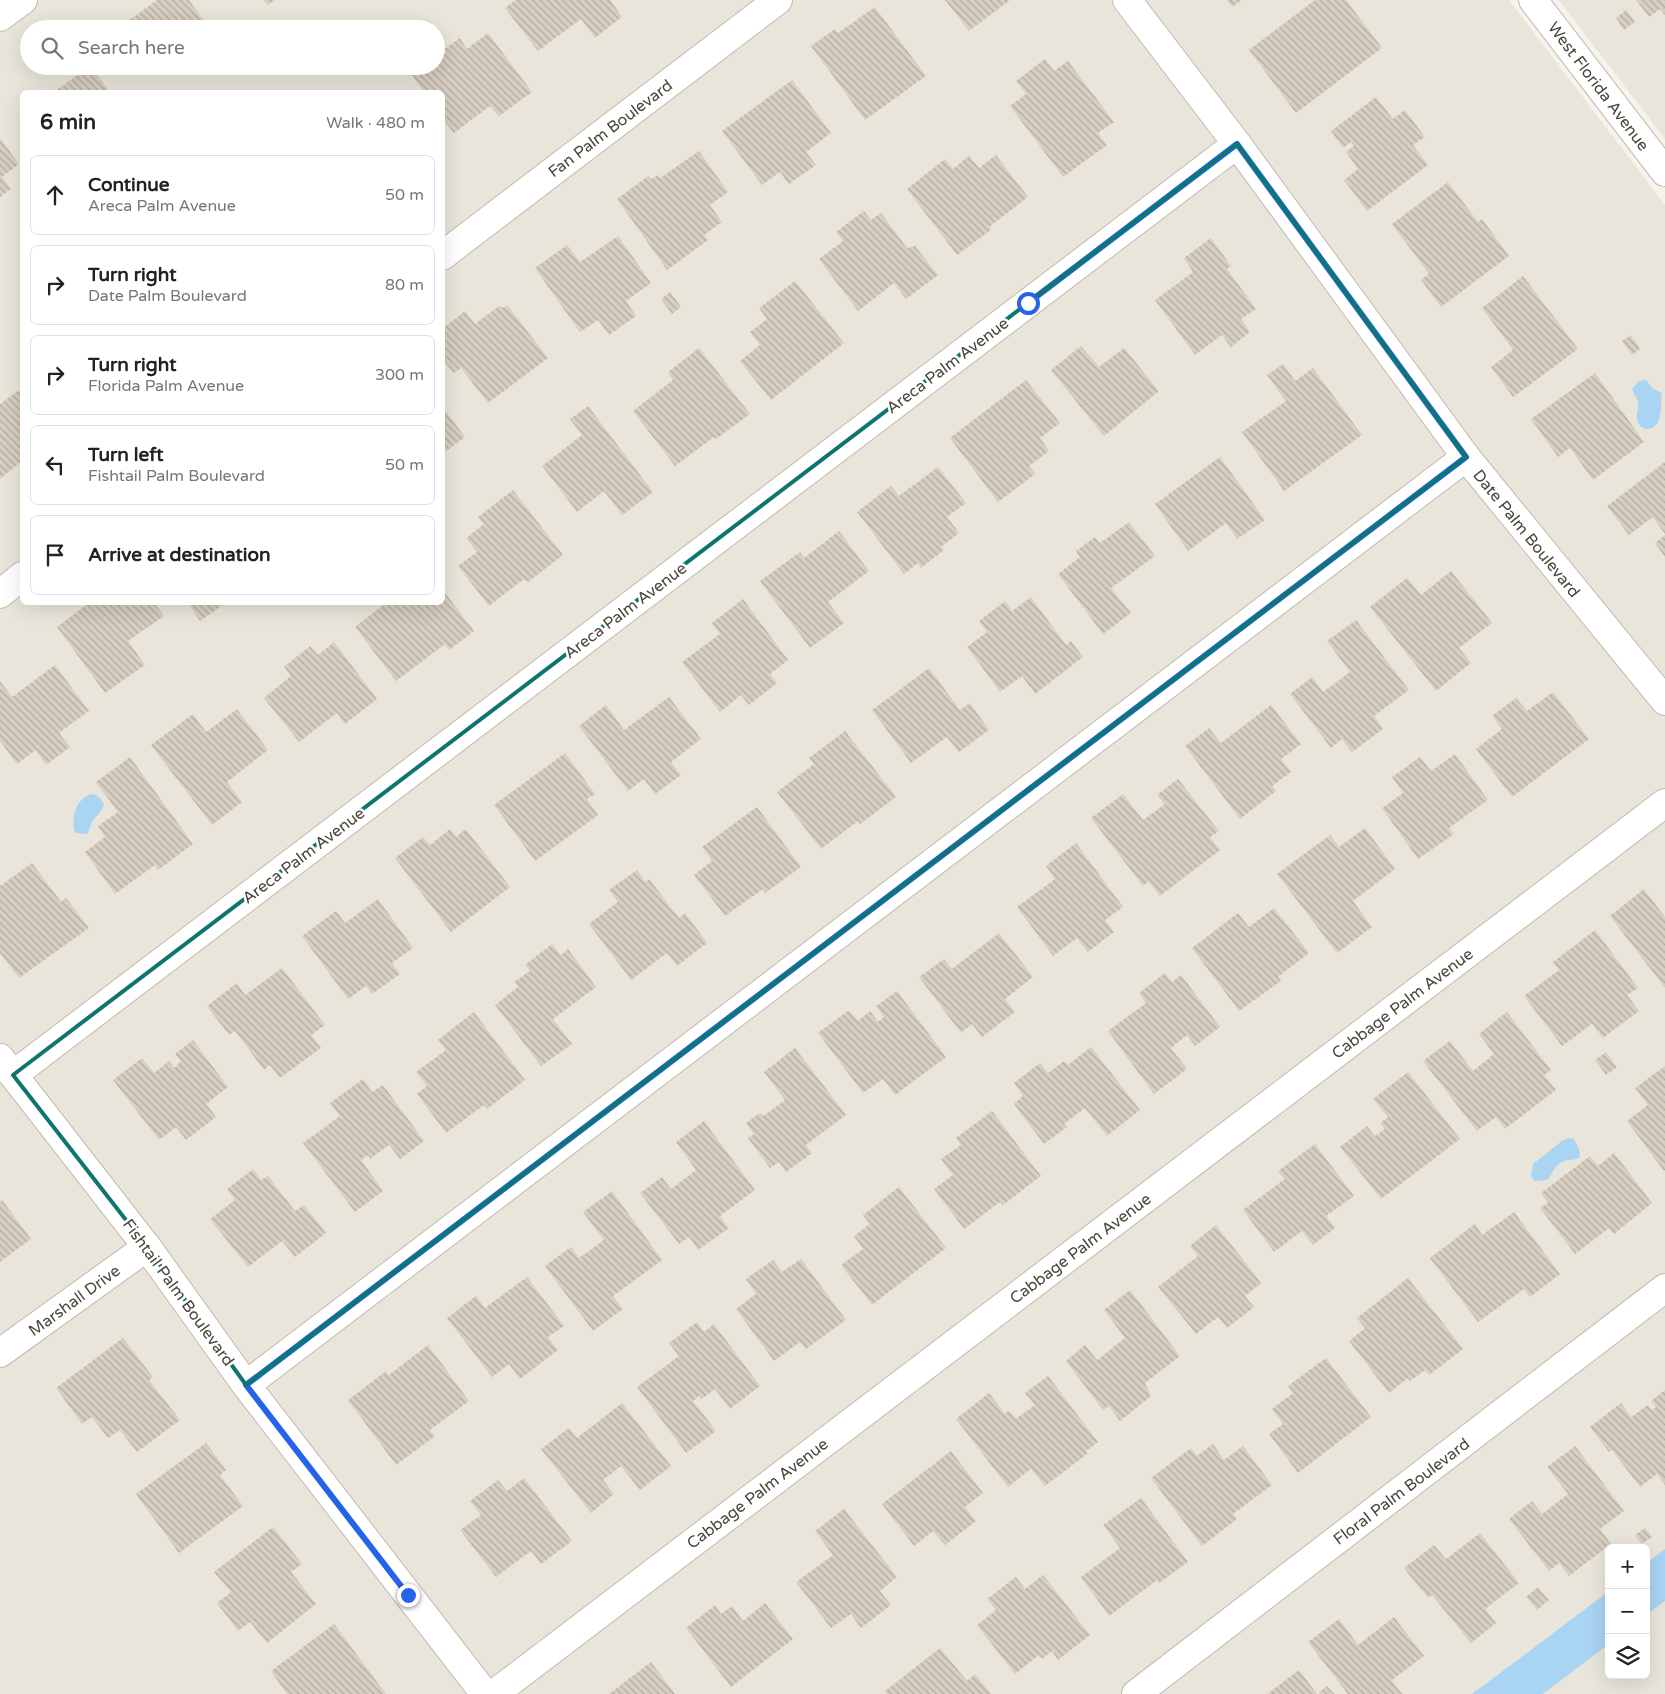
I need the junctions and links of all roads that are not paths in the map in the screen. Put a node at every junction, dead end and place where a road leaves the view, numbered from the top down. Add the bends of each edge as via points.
1 (23, 0) edge
2 (778, 0) edge
3 (1127, 0) edge
4 (1533, 0) edge
5 (0, 17) edge
6 (1237, 144) junction
7 (1665, 172) edge
8 (445, 254) edge
9 (1466, 457) junction
10 (20, 578) edge
11 (0, 594) edge
12 (1665, 701) edge
13 (1665, 803) edge
14 (6, 1066) edge
15 (147, 1246) junction
16 (1665, 1288) edge
17 (0, 1353) edge
18 (246, 1385) junction
19 (484, 1694) edge
20 (494, 1694) edge
21 (1136, 1694) edge

1 - 5 street
2 - 8 street, Fan Palm Boulevard
3 - 6 street, Date Palm Boulevard
4 - 7 street, West Florida Avenue
6 - 9 street, Date Palm Boulevard
6 - 14 street, Areca Palm Avenue
9 - 12 street, Date Palm Boulevard
9 - 18 street
10 - 11 street
13 - 20 street, Cabbage Palm Avenue
14 - 15 street, Fishtail Palm Boulevard
15 - 17 street, Marshall Drive
15 - 18 street, Fishtail Palm Boulevard
16 - 21 street, Floral Palm Boulevard
18 - 19 street, Fishtail Palm Boulevard

